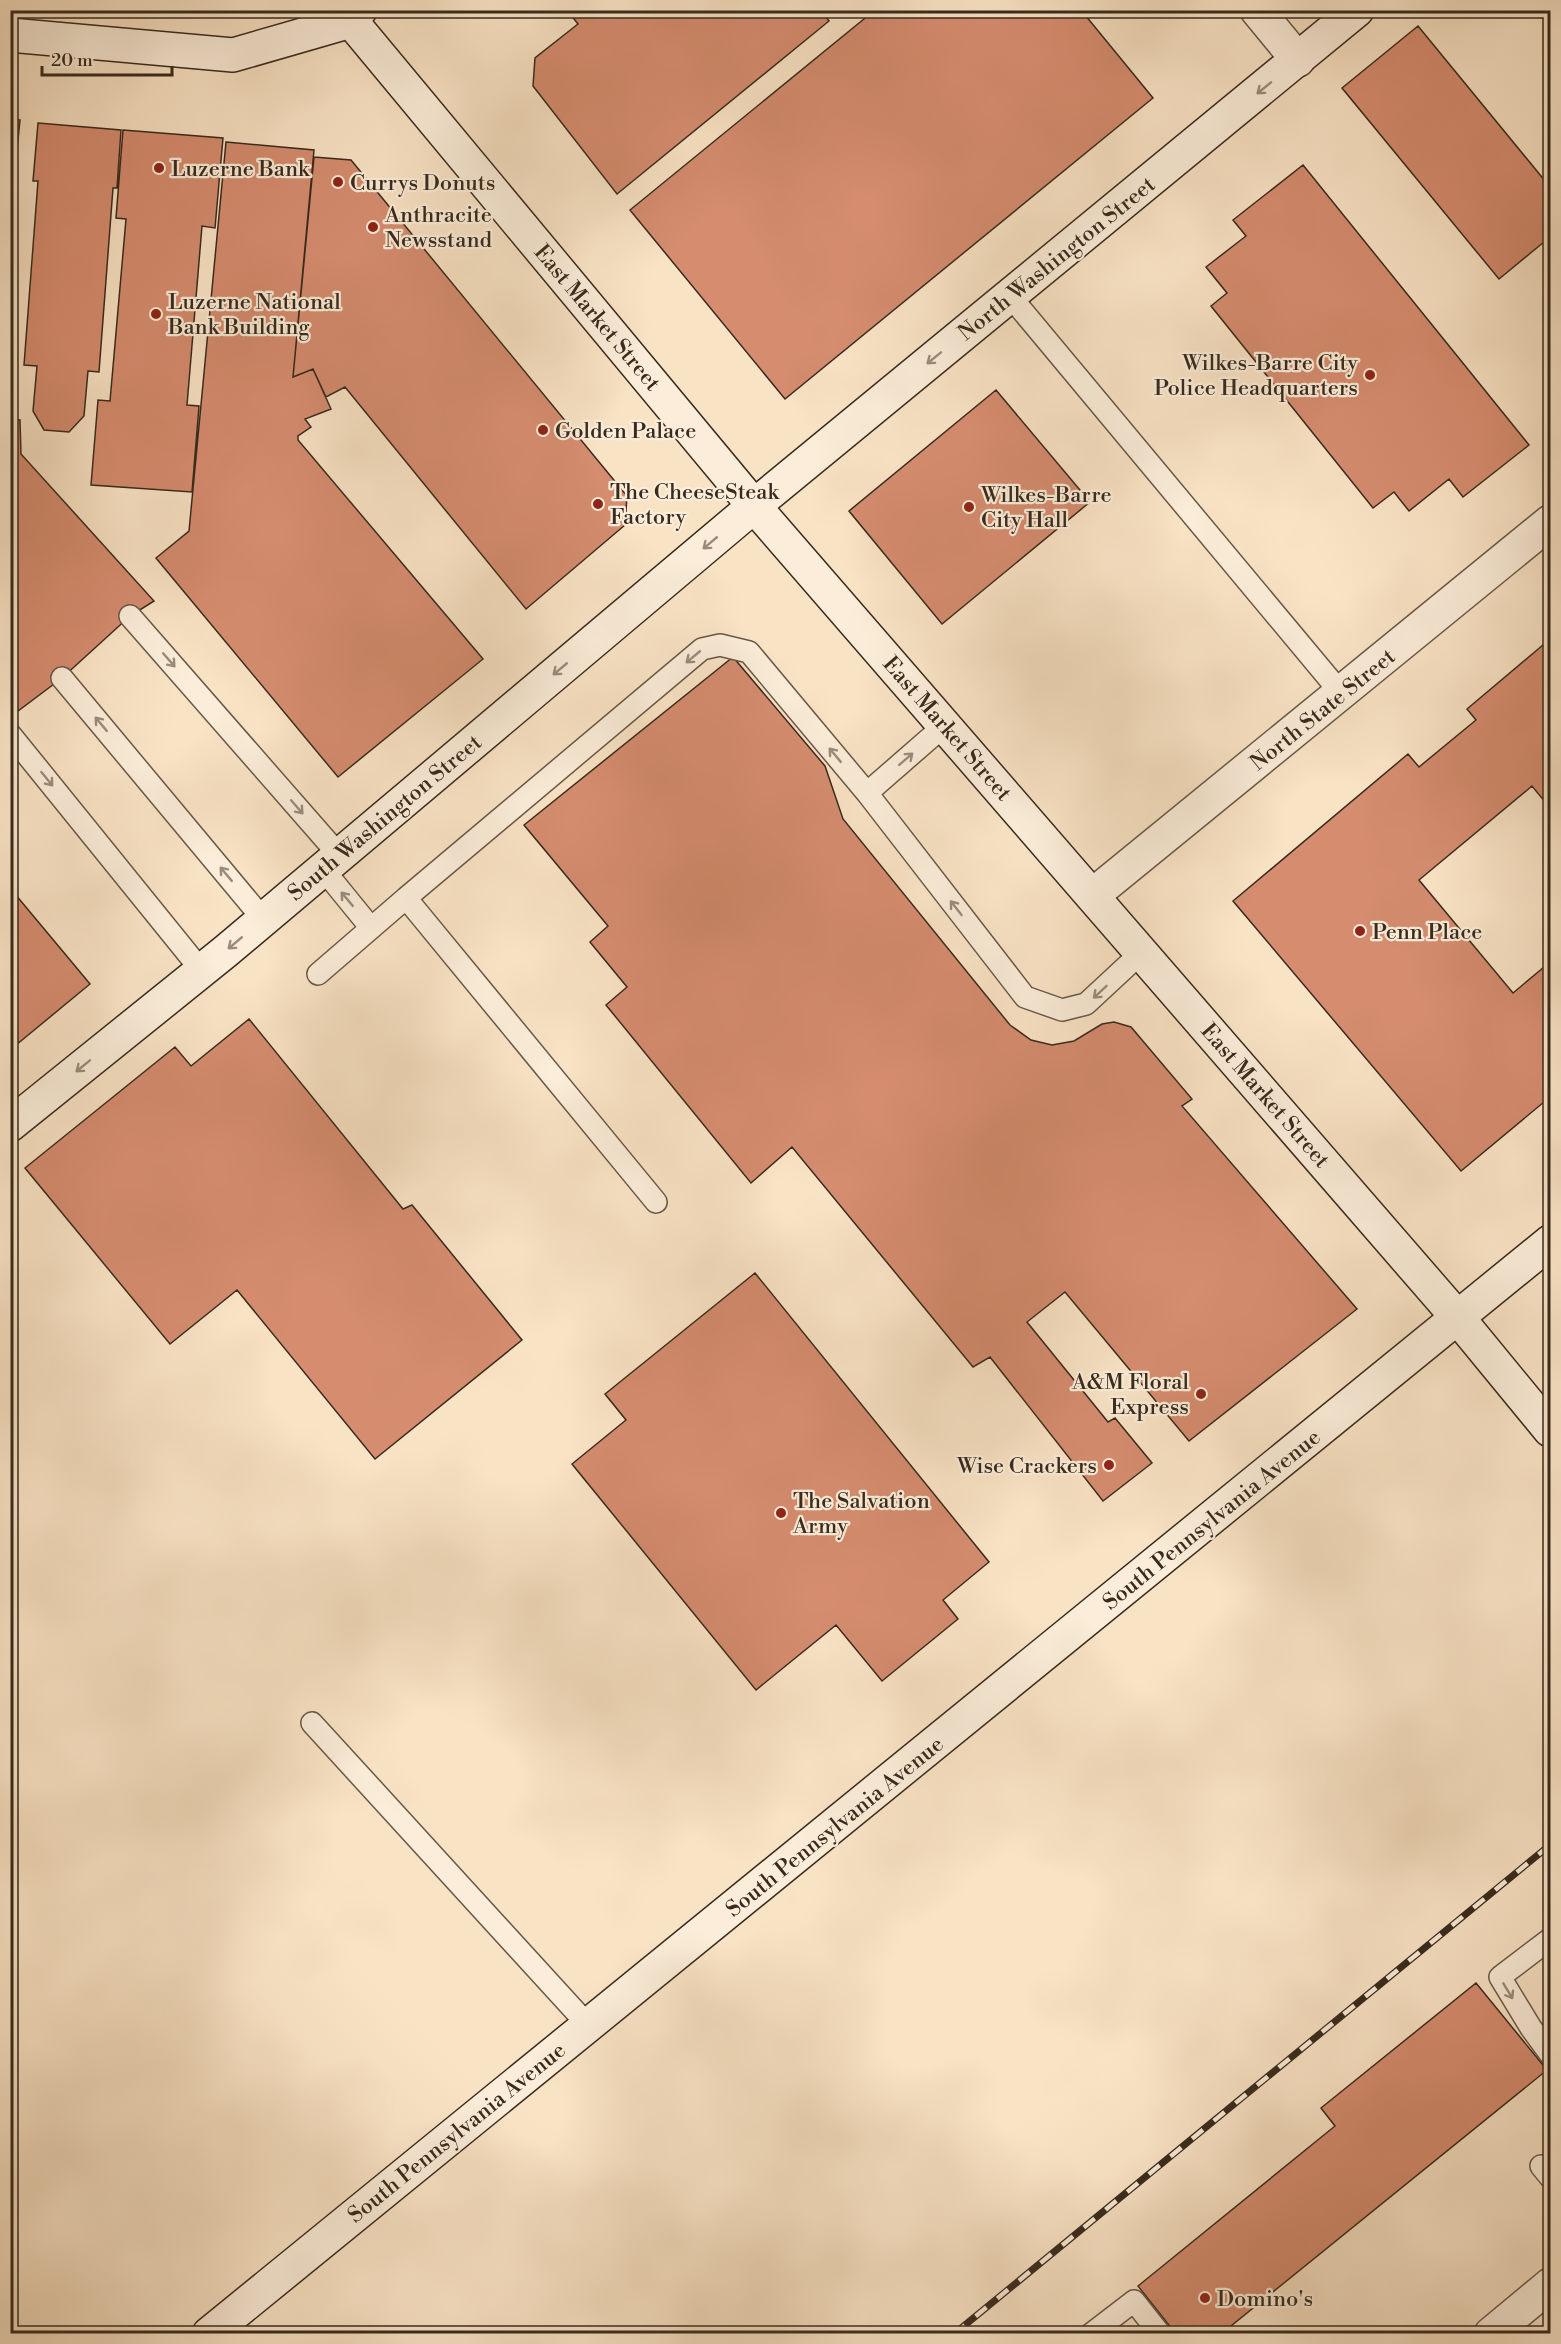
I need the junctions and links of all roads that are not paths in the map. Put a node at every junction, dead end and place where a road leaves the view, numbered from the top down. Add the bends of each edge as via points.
1 (1257, 10) edge
2 (1357, 10) edge
3 (356, 16) edge
4 (10, 34) edge
5 (1298, 60) junction
6 (1010, 296) junction
7 (754, 506) junction
8 (1551, 522) edge
9 (130, 616) dead end
10 (62, 678) dead end
11 (1341, 693) junction
12 (945, 724) junction
13 (10, 734) edge
14 (867, 793) junction
15 (331, 862) junction
16 (1093, 895) junction
17 (406, 898) junction
18 (263, 919) junction
19 (371, 928) junction
20 (1142, 952) junction
21 (201, 970) junction
22 (318, 974) dead end
23 (10, 1125) edge
24 (656, 1202) dead end
25 (1551, 1242) edge
26 (1458, 1318) junction
27 (1551, 1430) edge
28 (312, 1724) dead end
29 (1551, 1939) edge
30 (588, 2024) junction
31 (1551, 2054) edge
32 (1551, 2285) edge
33 (209, 2334) edge
34 (1091, 2334) edge
35 (1160, 2334) edge
36 (1491, 2334) edge

1 - 5 main road
2 - 5 main road, North Washington Street
3 - 4 main road via 233,55
3 - 7 main road, East Market Street
5 -> 6 main road, North Washington Street
6 -> 7 main road, North Washington Street
6 - 11 lane
7 - 12 main road, East Market Street
7 -> 15 main road, South Washington Street
8 - 11 main road, North State Street
9 -> 15 lane
18 -> 10 lane
11 - 16 main road, North State Street
14 -> 12 lane
12 - 16 main road, East Market Street
13 -> 21 lane
14 -> 17 lane via 749,652 720,645 702,649
20 -> 14 lane via 1086,1004 1062,1010 1025,997
15 - 18 main road, South Washington Street
19 -> 15 lane
16 - 20 main road, East Market Street
17 - 19 lane
17 - 24 lane
18 -> 21 main road, South Washington Street
19 - 22 lane
20 - 26 main road, East Market Street
21 -> 23 main road, South Washington Street
25 - 26 main road, South Pennsylvania Avenue
26 - 27 main road, East Market Street
26 - 30 main road, South Pennsylvania Avenue
28 - 30 lane
29 -> 31 lane via 1500,1977
30 - 33 main road, South Pennsylvania Avenue
32 - 36 main road
34 - 35 lane via 1134,2301

